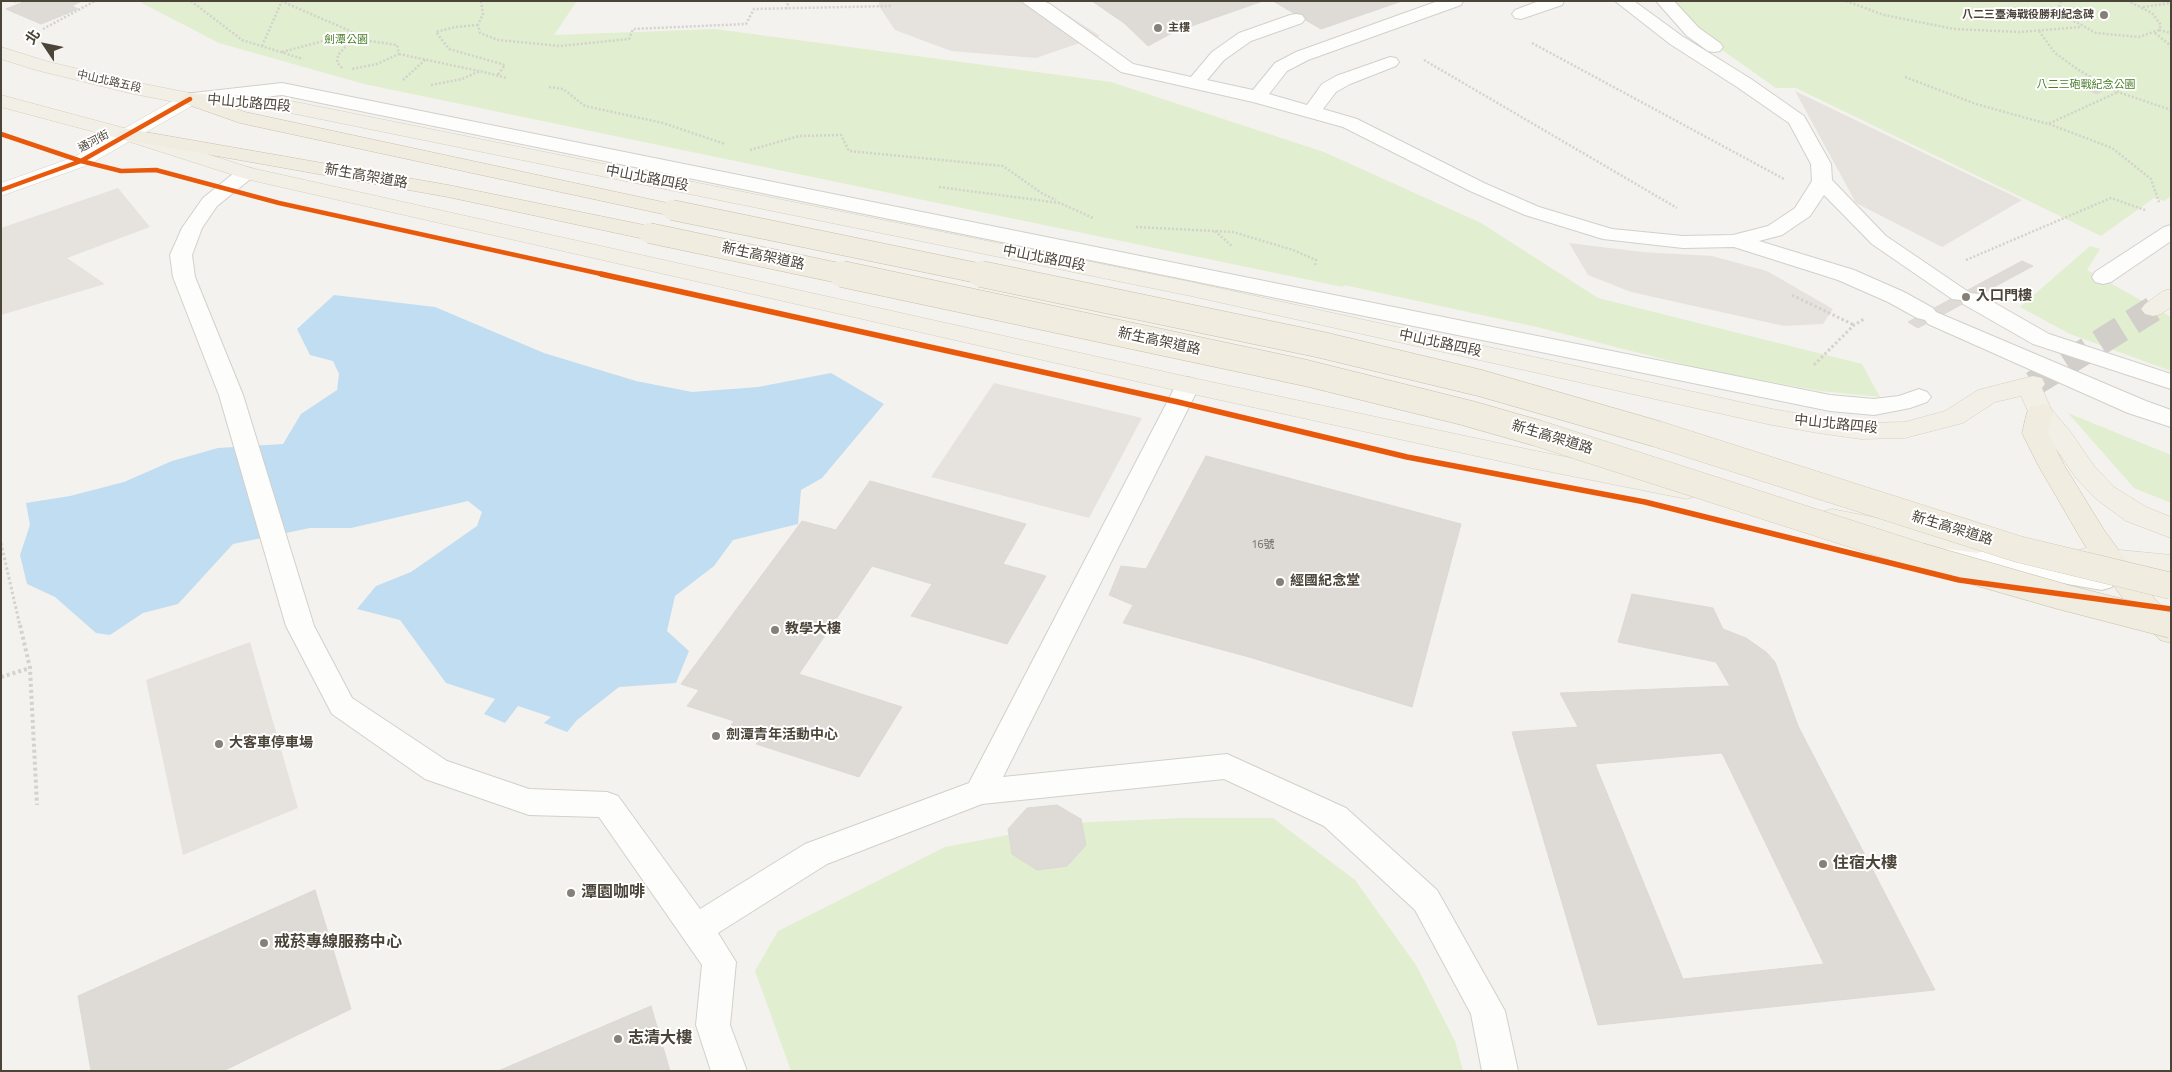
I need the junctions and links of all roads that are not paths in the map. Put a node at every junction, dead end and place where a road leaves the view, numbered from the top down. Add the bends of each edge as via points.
1 (1029, 1) edge
2 (1455, 1) edge
3 (1556, 1) edge
4 (1664, 1) edge
5 (1622, 2) edge
6 (1521, 14) dead end
7 (1296, 19) dead end
8 (1, 53) edge
9 (1390, 62) dead end
10 (1196, 82) junction
11 (1744, 83) junction
12 (1256, 96) junction
13 (190, 99) junction
14 (1, 101) edge
15 (1312, 111) junction
16 (128, 135) junction
17 (246, 173) junction
18 (1818, 188) junction
19 (1, 190) edge
20 (2171, 231) edge
21 (1733, 241) junction
22 (2103, 277) dead end
23 (2171, 382) edge
24 (1188, 385) junction
25 (1919, 397) dead end
26 (2040, 412) junction
27 (2171, 419) edge
28 (2171, 528) edge
29 (1903, 533) junction
30 (2112, 559) junction
31 (2171, 565) edge
32 (2129, 584) junction
33 (2171, 586) edge
34 (2171, 591) edge
35 (2168, 628) edge
36 (980, 792) junction
37 (696, 929) junction
38 (729, 1071) edge
39 (1500, 1071) edge

1 - 10 lane via 1044,8 1127,68
2 - 12 lane via 1302,56 1281,67
3 - 6 lane
4 - 11 lane via 1693,32 1732,60
5 - 11 lane
7 - 10 lane via 1244,37 1218,56
8 - 13 main road, 中山北路五段 via 100,80
9 - 15 lane via 1328,88
10 - 12 lane
11 - 18 lane via 1797,120 1821,164
12 - 15 lane
13 - 16 street, 通河街
13 - 25 lane, 中山北路四段 via 282,90 1813,400 1874,407
13 - 26 main road, 中山北路四段 via 271,103 1191,289 1772,418 1861,431 1905,430 1954,417 1987,396 2031,385
13 - 33 highway, 新生高架道路, bridge via 240,117 1322,345 1480,383 1657,434 2008,546
14 - 16 main road
15 - 21 lane via 1350,123 1532,211 1610,235 1683,242
16 - 17 main road
16 - 19 street, 通河街 via 81,160
16 - 35 highway, 新生高架道路, bridge via 448,191 1296,371 1466,412 1920,556
17 - 24 main road
17 - 37 lane via 210,202 192,228 181,255 184,277 231,395 300,626 342,706 436,770 529,802 607,805
18 - 21 lane via 1803,212 1775,231
18 - 23 lane via 1848,210 1879,240 1930,276 2041,339
20 - 22 lane
21 - 27 lane via 1846,275 2136,407
24 - 29 main road via 1536,460
24 - 36 lane
26 - 28 main road via 2105,493 2136,514
26 - 30 highway via 2035,433 2051,466 2094,537
29 - 30 main road
29 - 32 lane via 2015,565
30 - 31 main road
30 - 32 highway
32 - 34 lane
32 - 35 highway via 2144,606
36 - 37 lane via 816,854
36 - 39 lane via 1227,766 1335,818 1426,900 1488,1011
37 - 38 lane via 720,962 713,1025

